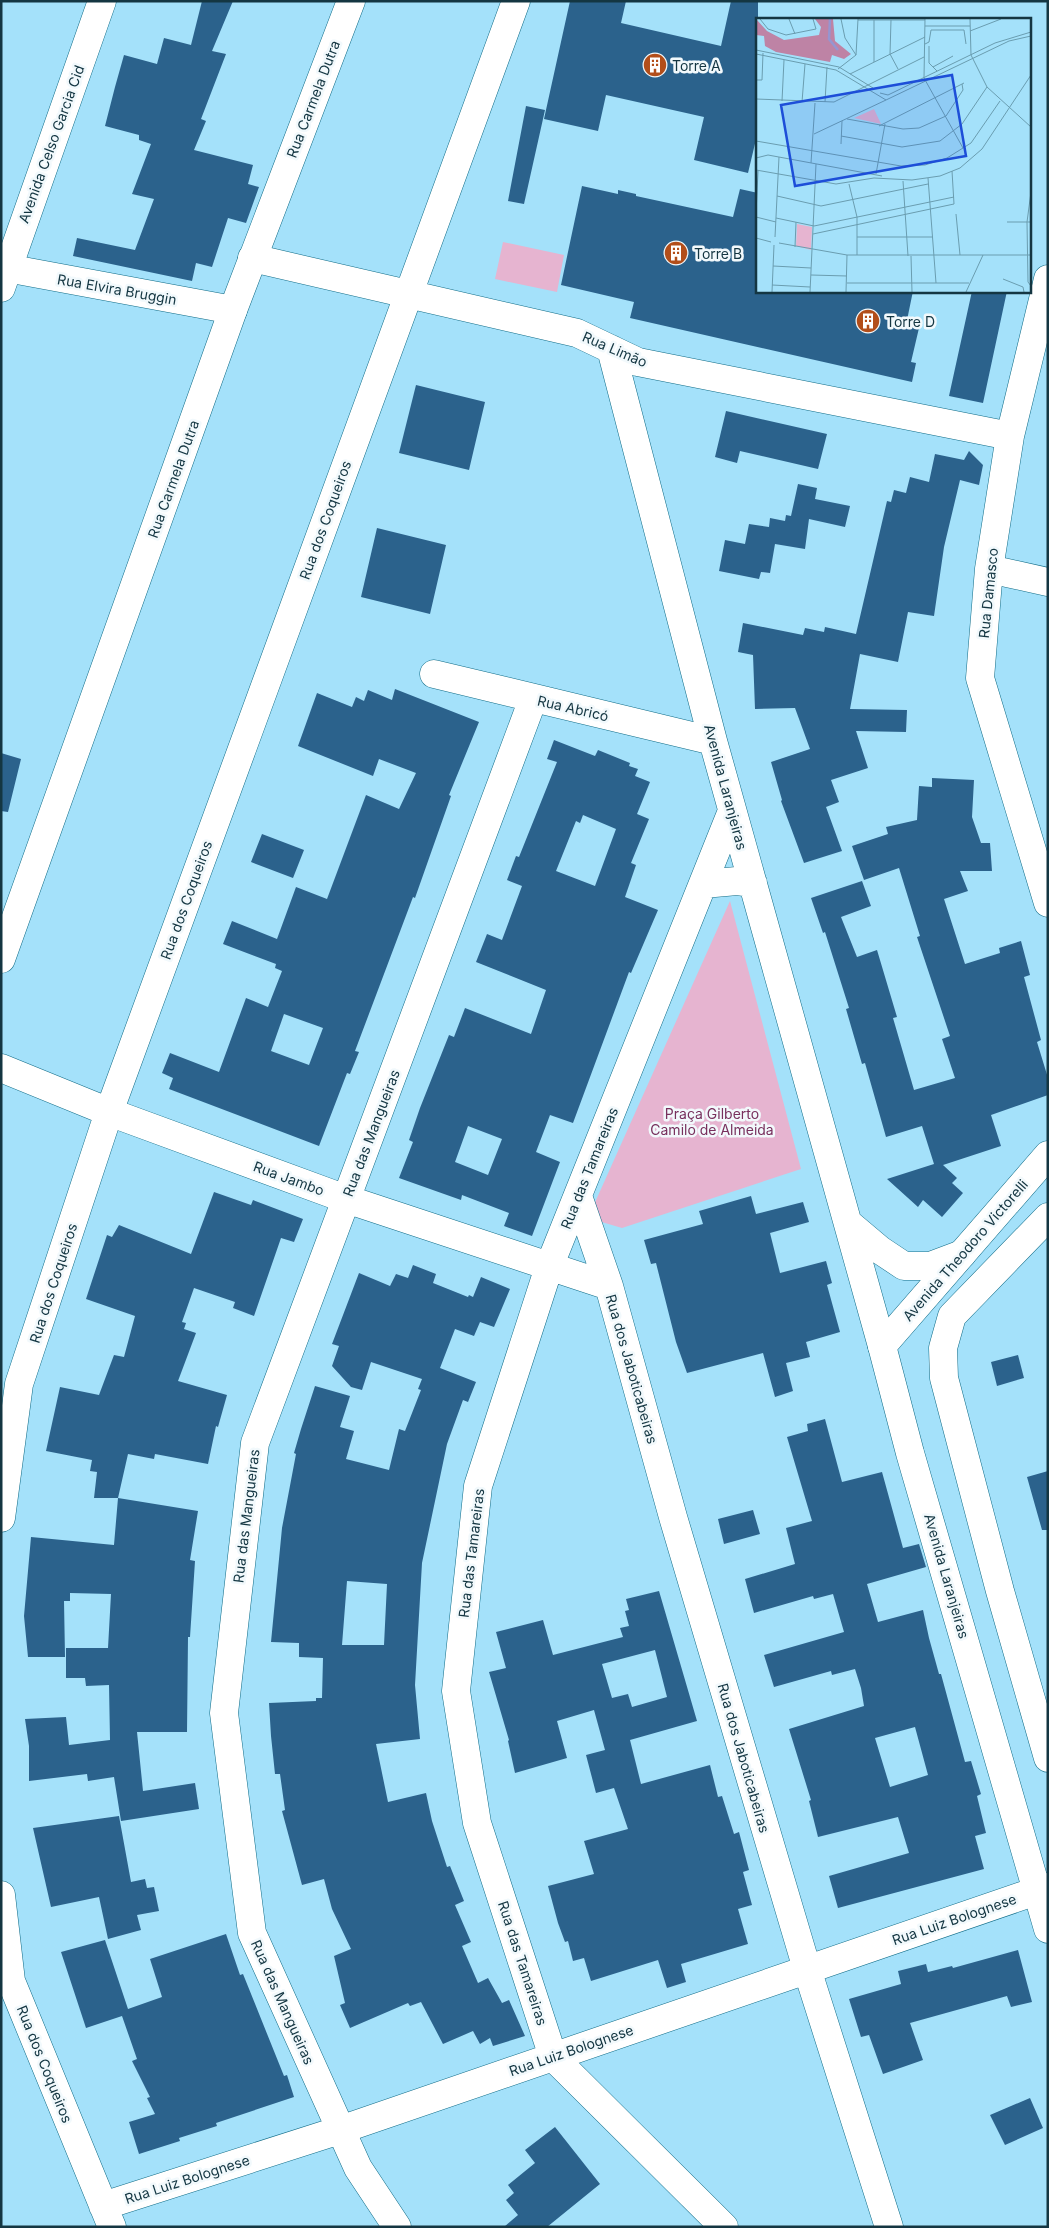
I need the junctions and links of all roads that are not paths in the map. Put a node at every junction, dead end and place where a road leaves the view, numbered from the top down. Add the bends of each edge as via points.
1 (102, 1) edge
2 (351, 1) edge
3 (516, 1) edge
4 (252, 258) junction
5 (3, 275) edge
6 (1048, 281) edge
7 (409, 294) junction
8 (233, 310) junction
9 (611, 349) junction
10 (1010, 436) junction
11 (989, 569) junction
12 (1048, 582) edge
13 (434, 674) dead end
14 (533, 699) junction
15 (713, 741) junction
16 (732, 811) junction
17 (753, 883) junction
18 (703, 884) junction
19 (26, 887) junction
20 (1, 896) edge
21 (1048, 903) edge
22 (1, 959) edge
23 (1, 1068) edge
24 (109, 1112) junction
25 (1048, 1155) edge
26 (578, 1196) junction
27 (346, 1200) junction
28 (1048, 1217) edge
29 (848, 1223) junction
30 (962, 1254) junction
31 (550, 1266) junction
32 (609, 1286) junction
33 (882, 1346) junction
34 (1, 1518) edge
35 (1048, 1758) edge
36 (1042, 1888) edge
37 (1, 1895) edge
38 (1048, 1928) edge
39 (807, 1969) junction
40 (553, 2057) junction
41 (340, 2130) junction
42 (108, 2216) edge
43 (397, 2227) edge
44 (724, 2227) edge
45 (889, 2227) edge

1 - 5 street, Avenida Celso Garcia Cid
2 - 4 street, Rua Carmela Dutra
3 - 7 street, Rua dos Coqueiros
4 - 7 street, Rua Limão
4 - 8 street, Rua Carmela Dutra
5 - 8 street, Rua Elvira Bruggin
6 - 10 street, Rua Damasco
7 - 9 street, Rua Limão via 577,333
7 - 24 street, Rua dos Coqueiros
8 - 19 street, Rua Carmela Dutra
9 - 10 street, Rua Limão via 638,362
9 - 15 street, Avenida Laranjeiras
10 - 11 street, Rua Damasco
11 - 12 street
11 - 21 street, Rua Damasco via 980,678
13 - 14 street, Rua Abricó
14 - 15 street, Rua Abricó
14 - 27 street, Rua das Mangueiras
15 - 16 street, Avenida Laranjeiras
16 - 17 street, Avenida Laranjeiras
16 - 18 street, Rua das Tamareiras
17 - 18 street
17 - 29 street, Avenida Laranjeiras
18 - 26 street, Rua das Tamareiras
19 - 20 street
19 - 22 street, Rua Carmela Dutra
23 - 24 street, Rua Jambo
24 - 27 street, Rua Jambo
24 - 34 street, Rua dos Coqueiros via 19,1384
25 - 30 street, Avenida Theodoro Victorelli
26 - 31 street, Rua das Tamareiras
26 - 32 street, Rua dos Jaboticabeiras
27 - 31 street, Rua Jambo
27 - 41 street, Rua das Mangueiras via 254,1443 224,1713 252,1933
28 - 35 street via 952,1316 943,1348 944,1378
29 - 30 street via 904,1266 930,1266
29 - 33 street, Avenida Laranjeiras
30 - 33 street, Avenida Theodoro Victorelli
31 - 32 street, Rua Jambo
31 - 40 street, Rua das Tamareiras via 478,1486 456,1691 477,1824
32 - 39 street, Rua dos Jaboticabeiras via 673,1517
33 - 36 street, Avenida Laranjeiras via 910,1453
36 - 38 street, Avenida Laranjeiras
36 - 39 street, Rua Luiz Bolognese
37 - 42 street, Rua dos Coqueiros via 11,1981
39 - 40 street, Rua Luiz Bolognese
39 - 45 street, Rua dos Jaboticabeiras
40 - 41 street, Rua Luiz Bolognese
40 - 44 street, Rua das Tamareiras
41 - 42 street, Rua Luiz Bolognese
41 - 43 street, Rua das Mangueiras via 358,2168

